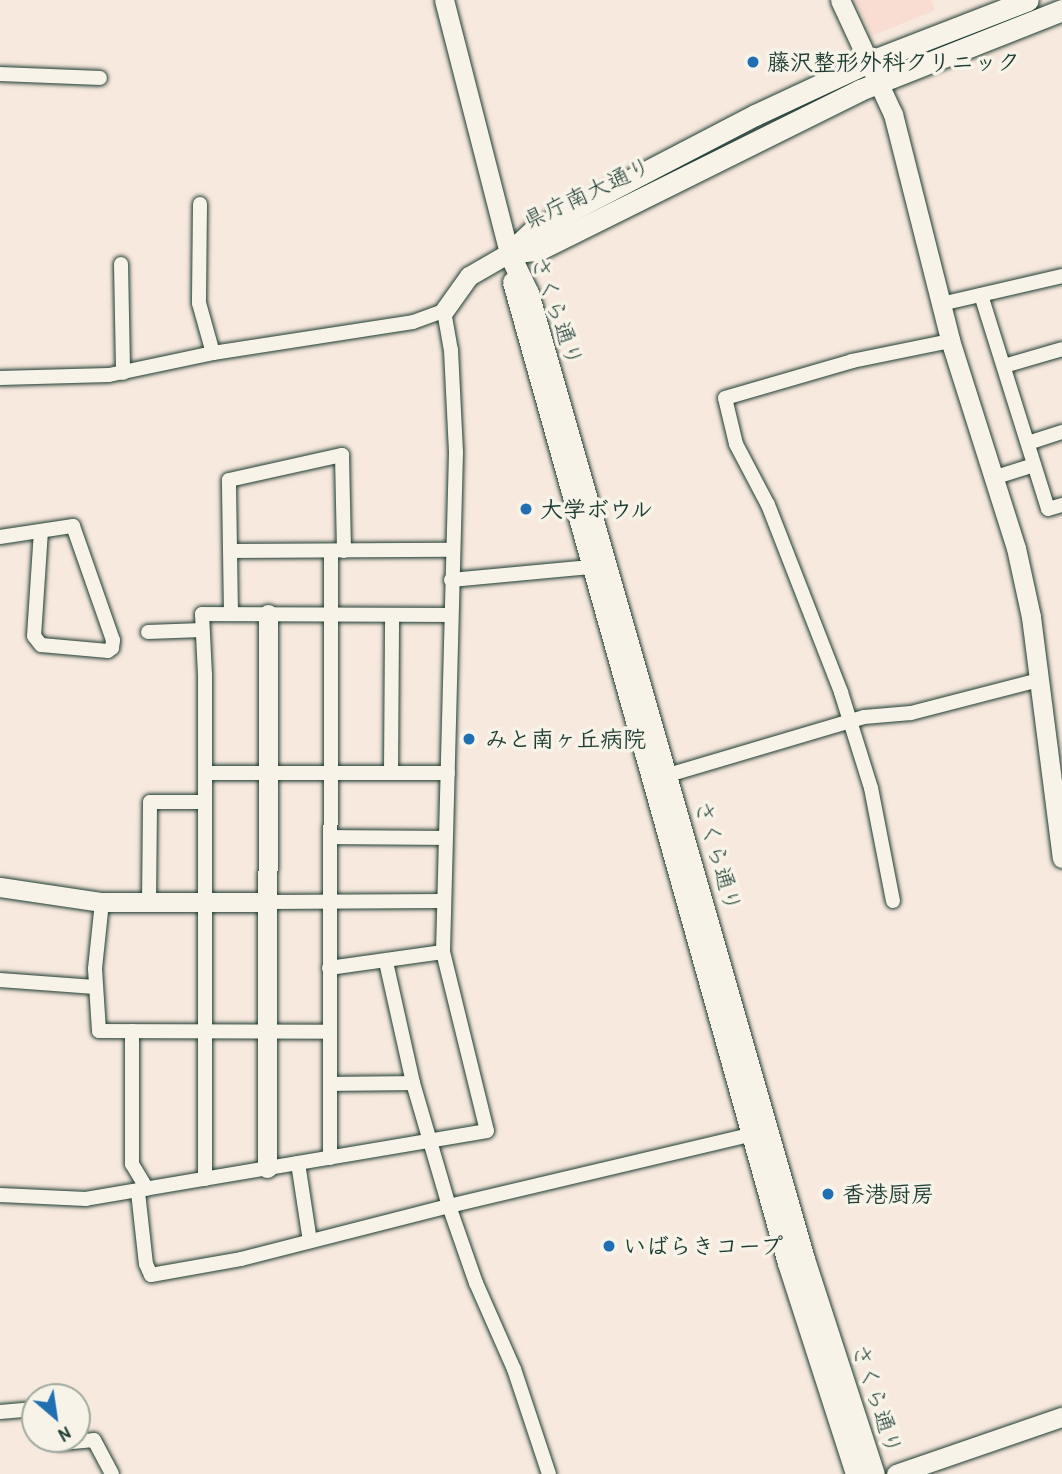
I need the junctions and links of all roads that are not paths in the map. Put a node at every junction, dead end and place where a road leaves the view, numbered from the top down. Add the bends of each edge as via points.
1 (444, 0) edge
2 (841, 0) edge
3 (1028, 0) edge
4 (1058, 12) edge
5 (871, 61) junction
6 (0, 74) edge
7 (100, 78) dead end
8 (880, 81) junction
9 (200, 204) dead end
10 (509, 253) junction
11 (121, 264) dead end
12 (1062, 276) edge
13 (981, 295) junction
14 (941, 304) junction
15 (444, 311) junction
16 (950, 341) junction
17 (1062, 348) edge
18 (213, 353) junction
19 (1004, 366) junction
20 (123, 373) junction
21 (0, 378) edge
22 (1062, 432) edge
23 (1028, 443) junction
24 (1034, 465) junction
25 (993, 478) junction
26 (1062, 505) edge
27 (41, 531) junction
28 (0, 537) edge
29 (451, 550) junction
30 (230, 551) junction
31 (338, 551) junction
32 (590, 567) junction
33 (451, 580) junction
34 (231, 614) junction
35 (268, 614) junction
36 (330, 614) junction
37 (392, 615) junction
38 (450, 615) junction
39 (202, 630) junction
40 (148, 632) dead end
41 (1039, 680) junction
42 (850, 722) junction
43 (391, 772) junction
44 (205, 773) junction
45 (330, 773) junction
46 (448, 773) junction
47 (268, 774) junction
48 (659, 778) junction
49 (205, 802) junction
50 (330, 837) junction
51 (445, 838) junction
52 (1062, 858) edge
53 (0, 887) edge
54 (330, 901) junction
55 (443, 901) junction
56 (893, 901) dead end
57 (102, 902) junction
58 (149, 902) junction
59 (205, 902) junction
60 (267, 902) junction
61 (443, 952) junction
62 (386, 962) junction
63 (329, 968) junction
64 (0, 980) edge
65 (95, 987) junction
66 (132, 1031) junction
67 (205, 1031) junction
68 (267, 1032) junction
69 (329, 1032) junction
70 (413, 1083) junction
71 (330, 1084) junction
72 (760, 1133) junction
73 (430, 1143) junction
74 (330, 1158) junction
75 (298, 1163) junction
76 (267, 1168) junction
77 (205, 1179) junction
78 (143, 1190) junction
79 (0, 1195) edge
80 (449, 1206) junction
81 (310, 1241) junction
82 (21, 1410) edge
83 (0, 1412) edge
84 (1062, 1417) edge
85 (91, 1440) edge
86 (112, 1474) edge
87 (549, 1474) edge
88 (856, 1474) edge
89 (874, 1474) edge
90 (896, 1474) edge

1 - 10 street, さくら通り
2 - 5 street
3 - 5 main road, 県庁南大通り
4 - 8 main road, 県庁南大通り
5 - 8 street
5 - 10 main road, 県庁南大通り via 544,224
6 - 7 street
8 - 10 main road, 県庁南大通り via 540,249
8 - 14 street via 901,139
9 - 18 street via 199,303
10 - 15 street via 469,276
10 - 32 main road, さくら通り via 515,300
10 - 48 main road, さくら通り via 528,293
11 - 20 street
12 - 13 street
13 - 14 street
13 - 19 street
14 - 16 street
15 - 18 street via 413,322
15 - 29 street via 455,412
16 - 25 street
16 - 42 street via 852,361 725,398 736,444 768,505 831,661
17 - 19 street
18 - 20 street
19 - 23 street
20 - 21 street
22 - 23 street
23 - 24 street
24 - 25 street
24 - 26 street via 1048,509
25 - 41 street via 1026,593
27 - 27 street via 73,526 113,640 108,651 41,645 34,636
27 - 28 street
29 - 31 street
29 - 33 street
30 - 31 street
30 - 31 street via 229,480 342,455
30 - 34 street
31 - 36 street
32 - 33 street
32 - 48 main road, さくら通り
33 - 38 street
34 - 35 street
34 - 39 street via 202,614
35 - 36 street
35 - 47 street
36 - 37 street
36 - 45 street
37 - 38 street
37 - 43 street
38 - 46 street
39 - 40 street
39 - 44 street
41 - 42 street via 911,713
41 - 52 street
42 - 48 street
42 - 56 street via 871,788
43 - 45 street
43 - 46 street
44 - 47 street
44 - 49 street
45 - 47 street
45 - 50 street
46 - 51 street
47 - 60 street
48 - 72 main road, さくら通り
49 - 58 street via 150,802
49 - 59 street
50 - 51 street
50 - 54 street
51 - 55 street
53 - 57 street
54 - 55 street
54 - 60 street
54 - 63 street
55 - 61 street
57 - 58 street
57 - 65 street
58 - 59 street
59 - 60 street
59 - 67 street
60 - 68 street
61 - 62 street
61 - 73 street via 487,1131
62 - 63 street
62 - 70 street
63 - 69 street
64 - 65 street
65 - 66 street via 99,1031
66 - 67 street
66 - 78 street via 132,1164
67 - 68 street
67 - 77 street
68 - 69 street
68 - 76 street
69 - 71 street
70 - 71 street
70 - 73 street
71 - 74 street
72 - 80 street
72 - 88 main road, さくら通り via 788,1263
72 - 89 main road, さくら通り
73 - 74 street
73 - 80 street
74 - 75 street
75 - 76 street
75 - 81 street
76 - 77 street
77 - 78 street
78 - 79 street via 86,1199
78 - 81 street via 146,1264 151,1275
80 - 81 street
80 - 87 street via 514,1369
82 - 83 street
84 - 90 street
85 - 86 street

